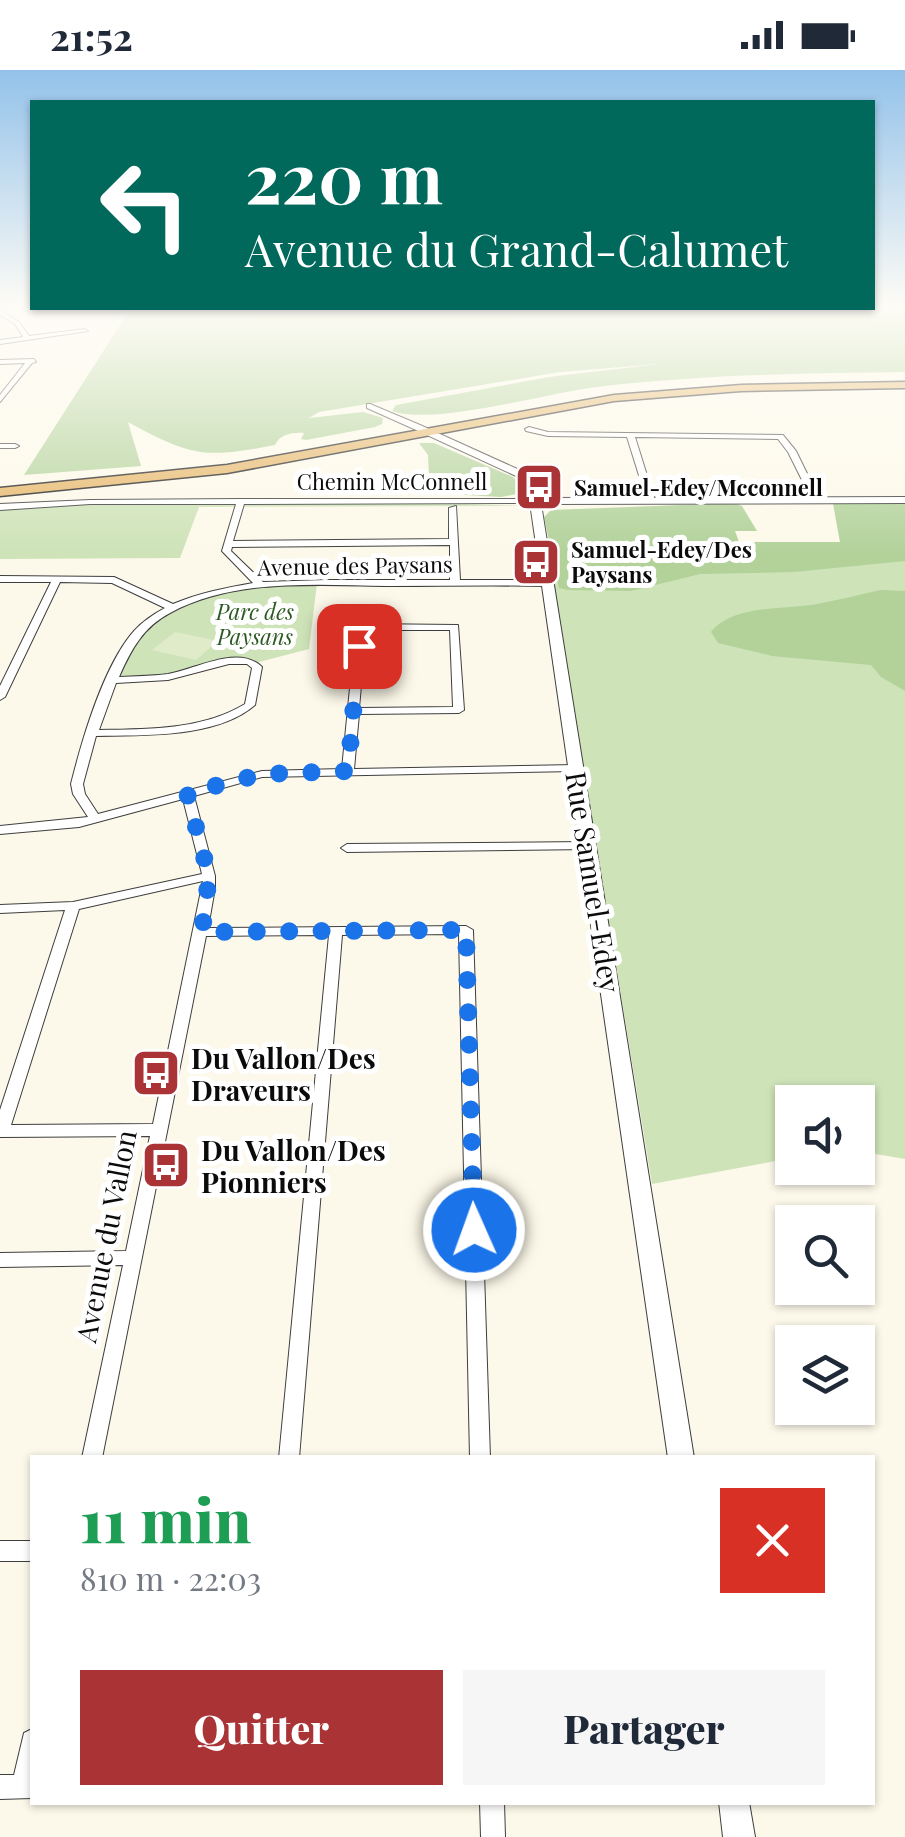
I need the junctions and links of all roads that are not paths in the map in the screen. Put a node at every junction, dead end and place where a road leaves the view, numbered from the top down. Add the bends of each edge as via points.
1 (720, 389) edge
2 (370, 406) dead end
3 (422, 429) junction
4 (529, 429) dead end
5 (630, 435) junction
6 (0, 446) edge
7 (15, 446) dead end
8 (0, 489) edge
9 (816, 500) junction
10 (905, 500) edge
11 (650, 501) junction
12 (240, 504) junction
13 (536, 504) junction
14 (0, 507) edge
15 (453, 508) junction
16 (179, 511) dead end
17 (452, 542) junction
18 (229, 544) junction
19 (0, 579) edge
20 (57, 579) junction
21 (548, 582) junction
22 (455, 583) junction
23 (260, 586) junction
24 (173, 608) junction
25 (114, 680) junction
26 (0, 697) edge
27 (354, 712) junction
28 (94, 733) junction
29 (576, 768) junction
30 (348, 771) junction
31 (187, 793) junction
32 (95, 819) junction
33 (0, 830) edge
34 (588, 846) junction
35 (347, 848) dead end
36 (209, 876) junction
37 (72, 906) junction
38 (0, 909) edge
39 (336, 931) junction
40 (202, 932) junction
41 (157, 1130) junction
42 (0, 1131) edge
43 (132, 1258) junction
44 (0, 1260) edge
45 (93, 1455) edge
46 (289, 1455) edge
47 (480, 1455) edge
48 (681, 1455) edge
49 (30, 1550) edge
50 (0, 1551) edge
51 (30, 1748) edge
52 (18, 1787) edge
53 (492, 1805) edge
54 (734, 1805) edge
55 (493, 1837) edge
56 (739, 1837) edge

1 - 3 highway
2 - 3 street
3 - 8 highway via 227,469
3 - 13 street via 520,474
4 - 5 street
5 - 9 street via 780,436
5 - 11 street
6 - 7 street
9 - 10 street, Chemin McConnell
9 - 11 street, Chemin McConnell
11 - 13 street, Chemin McConnell
12 - 13 street, Chemin McConnell
12 - 14 street, Chemin McConnell
12 - 15 street
12 - 16 street
12 - 18 street
13 - 15 street
13 - 21 street, Rue Samuel-Edey
15 - 17 street
17 - 18 street
17 - 22 street
18 - 23 street via 228,555
19 - 20 street
20 - 24 street via 114,580
20 - 26 street
21 - 22 street, Avenue des Paysans
21 - 29 street, Rue Samuel-Edey
22 - 23 street, Avenue des Paysans
23 - 24 street, Avenue des Paysans
24 - 25 street, Avenue des Paysans via 136,634
25 - 28 street, Avenue des Paysans
25 - 28 street via 168,677 240,660 257,667 250,705 228,718 154,732
27 - 27 street via 361,627 455,627 459,710
27 - 30 street
28 - 32 street, Avenue des Paysans via 78,794
29 - 30 street
29 - 34 street, Rue Samuel-Edey
30 - 31 street via 262,774
31 - 32 street
31 - 36 street, Avenue du Vallon
32 - 33 street
34 - 35 street
34 - 48 street, Rue Samuel-Edey
36 - 37 street
36 - 40 street, Avenue du Vallon
37 - 38 street
37 - 42 street
39 - 40 street
39 - 46 street
39 - 47 street via 466,930
40 - 41 street, Avenue du Vallon
41 - 42 street
41 - 43 street, Avenue du Vallon
43 - 44 street
43 - 45 street, Avenue du Vallon
49 - 50 street
51 - 52 street
53 - 55 street
54 - 56 street

